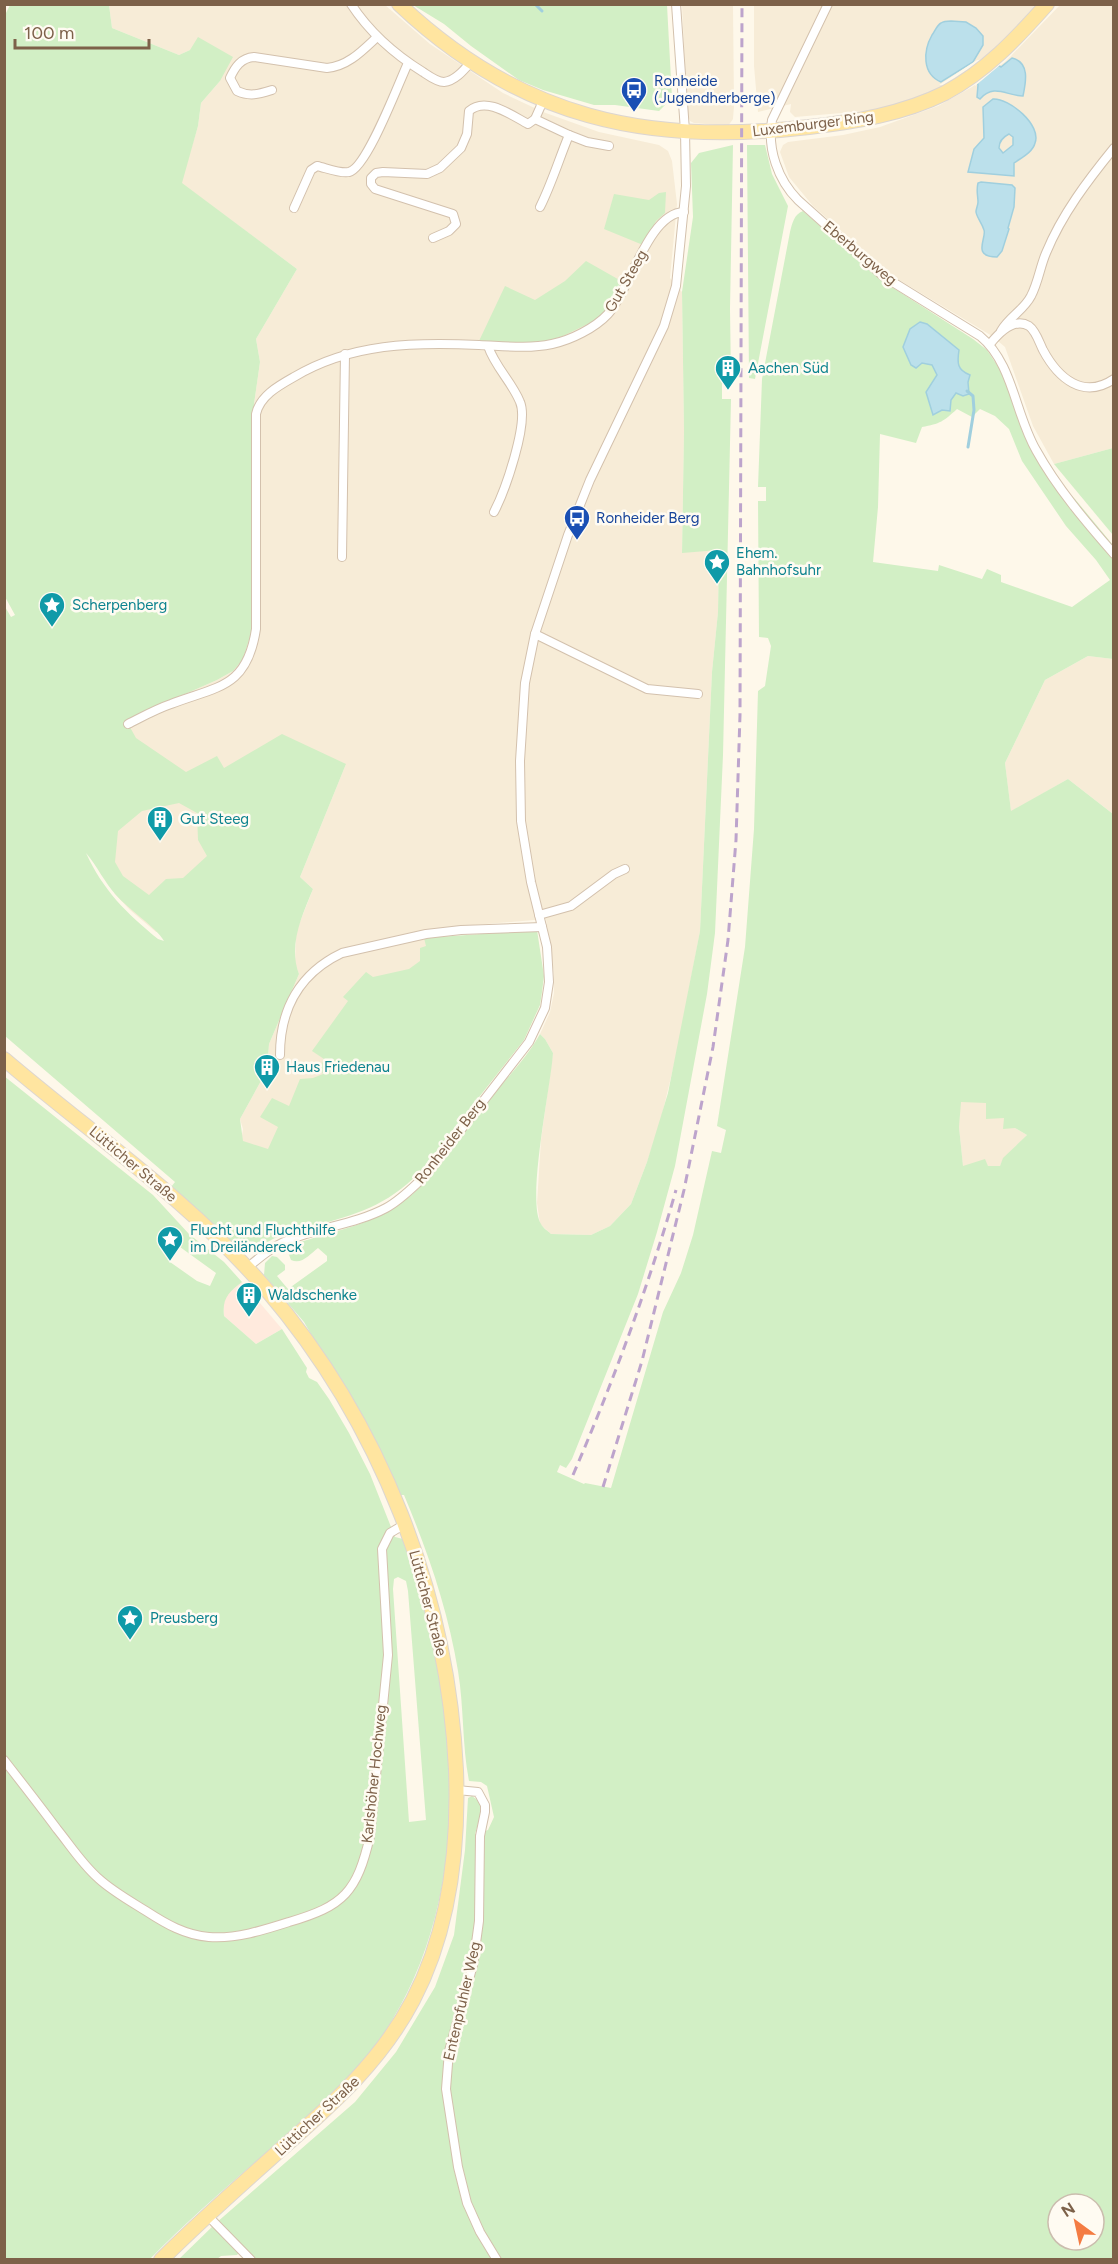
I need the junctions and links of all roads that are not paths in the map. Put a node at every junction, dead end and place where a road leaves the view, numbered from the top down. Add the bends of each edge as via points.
1 (351, 4) edge
2 (399, 4) edge
3 (676, 4) edge
4 (828, 4) edge
5 (1047, 4) edge
6 (376, 37) junction
7 (408, 63) junction
8 (470, 63) junction
9 (272, 90) dead end
10 (543, 101) junction
11 (535, 119) junction
12 (685, 131) junction
13 (770, 131) junction
14 (569, 135) junction
15 (609, 146) dead end
16 (1113, 148) edge
17 (540, 207) dead end
18 (294, 208) dead end
19 (684, 212) junction
20 (433, 238) dead end
21 (1001, 331) junction
22 (990, 344) junction
23 (488, 346) junction
24 (345, 354) junction
25 (1113, 379) edge
26 (494, 512) dead end
27 (1113, 554) edge
28 (342, 557) dead end
29 (535, 634) junction
30 (698, 694) dead end
31 (128, 724) dead end
32 (626, 869) dead end
33 (539, 915) junction
34 (542, 927) junction
35 (280, 1055) dead end
36 (4, 1059) edge
37 (248, 1268) junction
38 (405, 1524) junction
39 (4, 1760) edge
40 (457, 1790) junction
41 (207, 2215) junction
42 (161, 2259) edge
43 (251, 2259) edge
44 (497, 2259) edge

1 - 6 street
2 - 8 main road, Luxemburger Ring
3 - 12 street, Ronheider Berg
4 - 13 street
5 - 13 main road, Luxemburger Ring via 995,59 966,81 922,103 879,116
6 - 7 street
6 - 9 street via 352,59 336,67 254,57 243,59 230,78 237,91 245,95
7 - 8 street via 445,82
7 - 18 street via 360,163 347,173 317,166 311,170
8 - 10 main road, Luxemburger Ring
10 - 11 street
10 - 12 main road, Luxemburger Ring via 618,123
11 - 14 street
11 - 20 street via 528,124 498,108 474,107 469,111 461,148 440,168 427,174 383,172 371,177 371,184 385,193 453,214 453,228
12 - 13 main road, Luxemburger Ring
12 - 19 street, Ronheider Berg
13 - 22 street, Eberburgweg via 780,177 798,201 883,276
14 - 15 street
14 - 17 street
16 - 21 street via 1089,177 1056,233 1028,302
19 - 23 street, Gut Steeg via 677,212 660,224 621,296 600,322 553,344
19 - 29 street, Ronheider Berg via 676,286 664,326 590,480
21 - 22 street
21 - 25 street via 1021,324 1030,327 1050,362 1077,385 1090,389
22 - 27 street, Eberburgweg via 1036,450
23 - 24 street, Gut Steeg via 397,345
23 - 26 street via 521,403 523,421 502,497
24 - 28 street
24 - 31 street, Gut Steeg via 304,371 273,390 258,405 256,629 247,663 226,683
29 - 30 street via 648,688
29 - 33 street, Ronheider Berg via 525,683 520,761 521,821
32 - 33 street via 571,906
33 - 34 street, Ronheider Berg
34 - 35 street via 426,934 342,953 319,966 296,990 287,1012
34 - 37 street, Ronheider Berg via 549,976 545,1008 537,1028 425,1176 388,1207 290,1239
36 - 37 main road, Lütticher Straße via 157,1182
37 - 38 main road, Lütticher Straße via 291,1319 332,1379 383,1473
38 - 39 street, Karlshöher Hochweg via 390,1533 382,1549 388,1655 370,1836 351,1888 326,1910 227,1937 180,1930 98,1878
38 - 40 main road, Lütticher Straße via 438,1632
40 - 41 main road, Lütticher Straße via 456,1844 449,1892 429,1965 412,2001 362,2074
40 - 44 street, Entenpfuhler Weg via 478,1792 485,1812 480,1836 479,1921 449,2051 446,2089 467,2203
41 - 42 main road, Lütticher Straße
41 - 43 street

